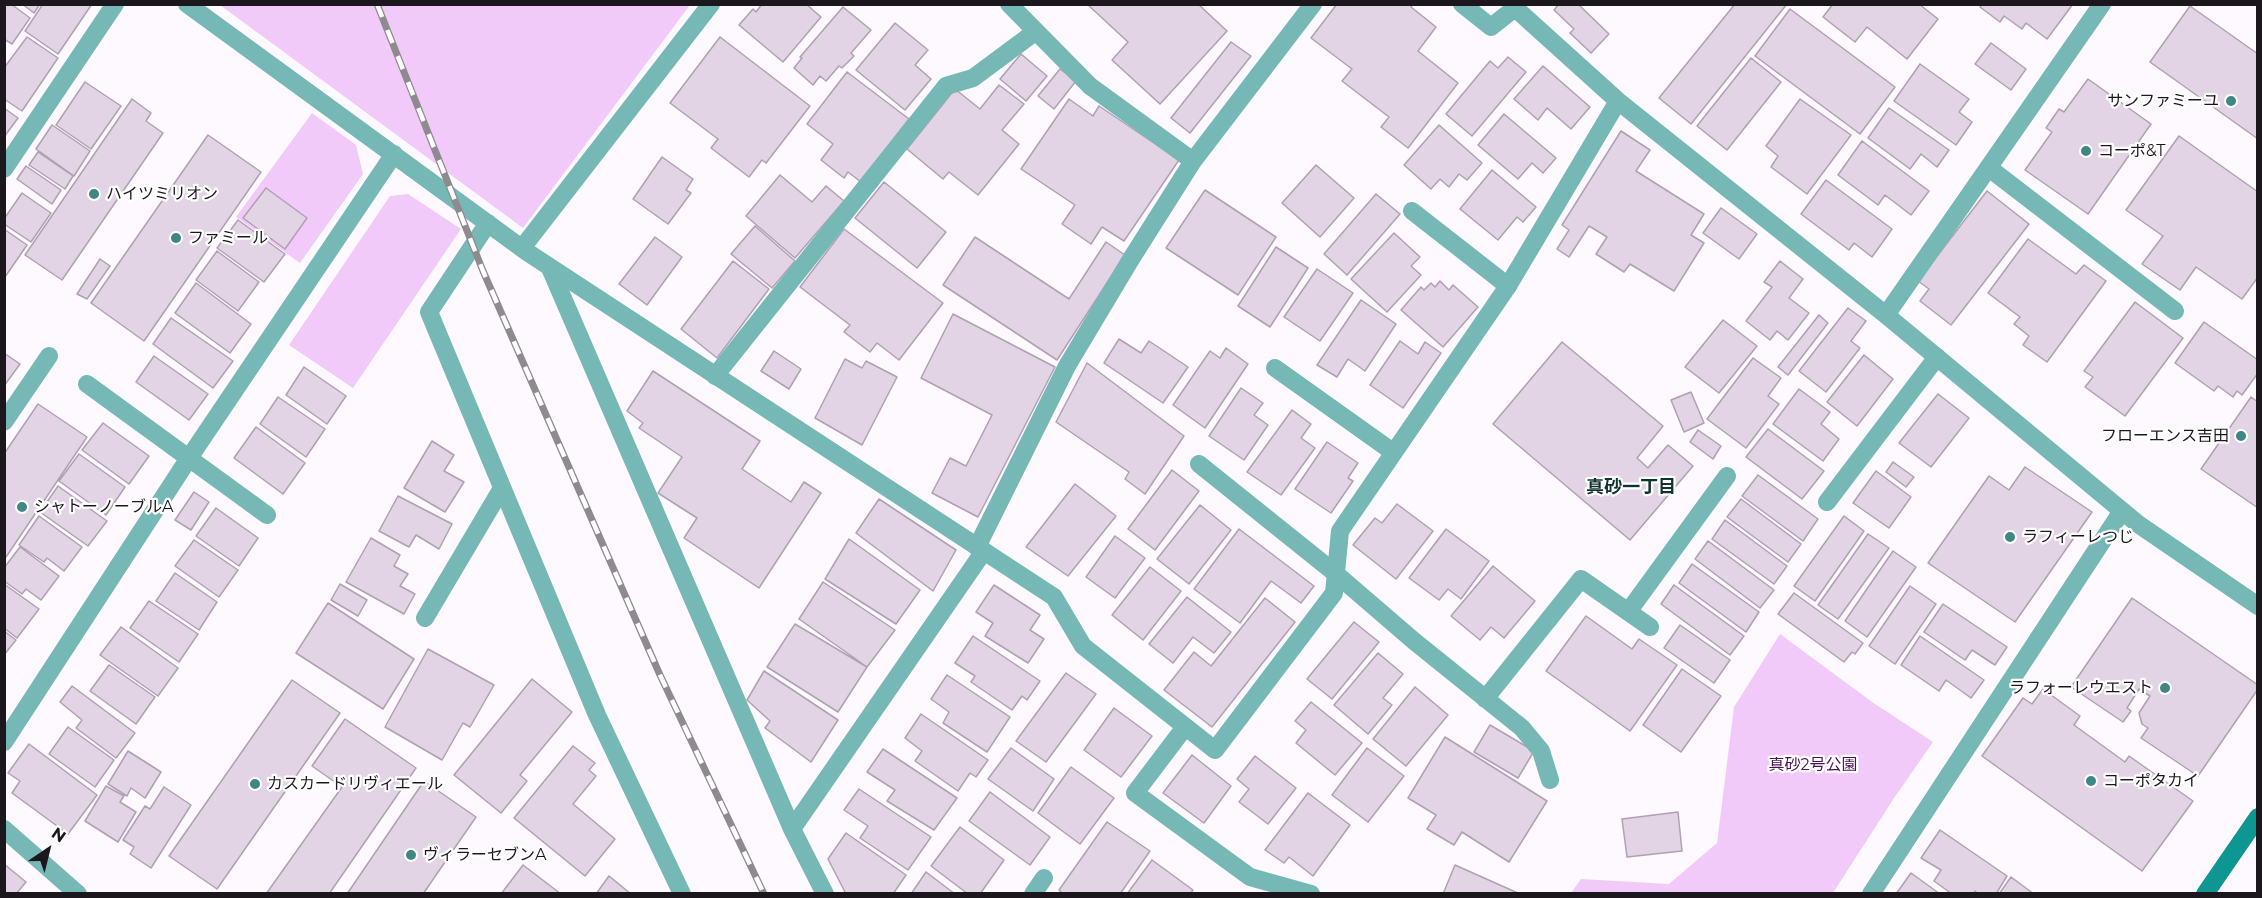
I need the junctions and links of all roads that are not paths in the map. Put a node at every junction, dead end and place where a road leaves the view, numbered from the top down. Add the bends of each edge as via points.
1 (115, 4) edge
2 (187, 4) edge
3 (711, 4) edge
4 (1010, 4) edge
5 (1313, 4) edge
6 (1462, 4) edge
7 (2102, 4) edge
8 (1035, 32) junction
9 (1618, 101) junction
10 (394, 154) junction
11 (1193, 161) junction
12 (1989, 168) junction
13 (4, 169) edge
14 (1412, 212) dead end
15 (488, 223) junction
16 (522, 248) junction
17 (550, 268) junction
18 (1508, 286) junction
19 (2175, 311) dead end
20 (1886, 315) junction
21 (49, 356) dead end
22 (1937, 357) junction
23 (1275, 368) dead end
24 (715, 376) junction
25 (87, 384) dead end
26 (4, 422) edge
27 (1393, 452) junction
28 (189, 458) junction
29 (1199, 464) dead end
30 (1727, 476) dead end
31 (502, 488) junction
32 (1827, 502) dead end
33 (2122, 511) junction
34 (267, 516) dead end
35 (980, 549) junction
36 (1335, 573) junction
37 (2258, 606) edge
38 (1628, 612) junction
39 (425, 618) dead end
40 (1650, 627) dead end
41 (1485, 699) junction
42 (1185, 727) junction
43 (4, 742) edge
44 (1550, 780) dead end
45 (2258, 817) edge
46 (4, 829) edge
47 (792, 829) junction
48 (1044, 878) dead end
49 (78, 894) edge
50 (682, 894) edge
51 (825, 894) edge
52 (1033, 894) edge
53 (1311, 894) edge
54 (1870, 894) edge
55 (2205, 894) edge

1 - 13 street
2 - 10 street
3 - 16 street
4 - 8 street
5 - 11 street
6 - 9 street via 1491,27 1515,8
7 - 12 street
8 - 11 street via 1090,86
8 - 24 street via 973,78 946,86
9 - 18 street
9 - 20 street
10 - 15 street
10 - 28 street
11 - 35 street via 1067,366
12 - 19 street
12 - 20 street
14 - 18 street
15 - 16 street
15 - 31 street via 429,312
16 - 17 street
17 - 24 street
17 - 47 street
18 - 27 street
20 - 22 street
21 - 26 street
22 - 32 street
22 - 33 street
23 - 27 street
24 - 35 street
25 - 28 street
27 - 36 street via 1340,531
28 - 34 street
28 - 43 street
29 - 36 street
30 - 38 street
31 - 39 street
31 - 50 street via 597,716
33 - 37 street
33 - 54 street
35 - 42 street via 1054,597 1083,646
35 - 47 street
36 - 41 street
36 - 42 street via 1334,593 1215,750
38 - 40 street
38 - 41 street via 1581,579
41 - 44 street via 1522,728 1540,751
42 - 53 street via 1135,793 1250,877
45 - 55 street
46 - 49 street
47 - 51 street
48 - 52 street

